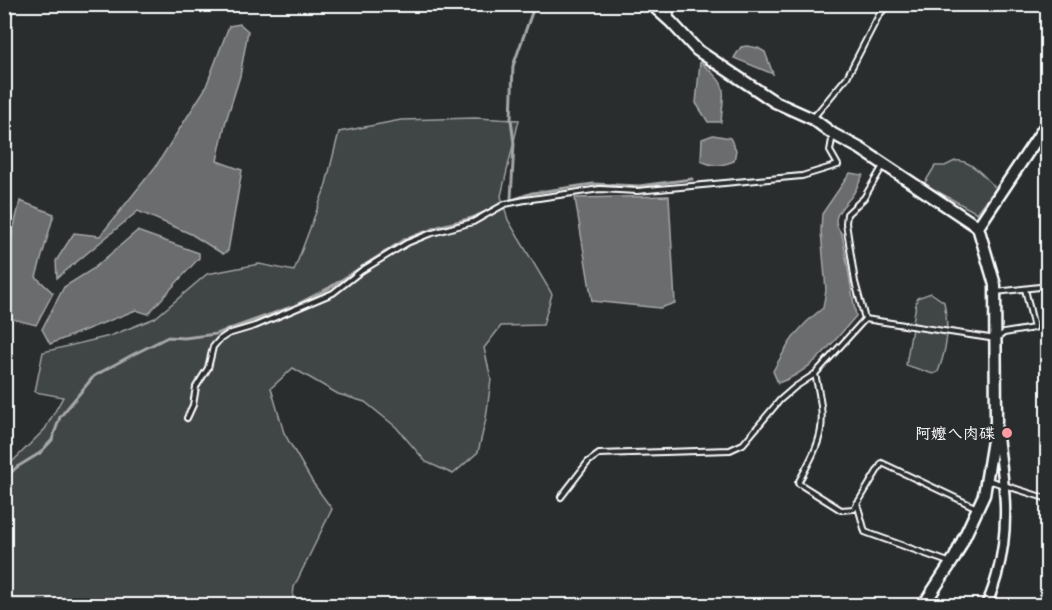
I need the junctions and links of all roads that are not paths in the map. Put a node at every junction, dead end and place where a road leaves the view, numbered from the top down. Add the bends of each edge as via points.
1 (651, 4) edge
2 (670, 4) edge
3 (889, 4) edge
4 (671, 22) junction
5 (813, 119) junction
6 (1047, 122) edge
7 (833, 134) junction
8 (883, 165) junction
9 (978, 228) junction
10 (1047, 286) edge
11 (1025, 289) junction
12 (995, 292) junction
13 (865, 319) junction
14 (996, 339) junction
15 (815, 374) junction
16 (188, 418) dead end
17 (996, 422) junction
18 (986, 480) junction
19 (1004, 487) junction
20 (561, 497) dead end
21 (1047, 499) edge
22 (857, 504) junction
23 (978, 508) junction
24 (951, 563) junction
25 (923, 606) edge
26 (985, 606) edge

1 - 4 main road
2 - 4 lane
3 - 5 lane via 879,15 847,77
4 - 5 main road via 697,50 775,102
5 - 7 main road
6 - 9 main road
7 - 8 main road
7 - 16 lane via 830,151 838,165 802,176 637,191 600,189 525,200 505,204 473,222 407,243 333,293 219,340 196,387
8 - 9 main road
8 - 13 lane via 864,198 847,214 855,282
9 - 12 main road
10 - 11 lane
11 - 12 lane
11 - 14 lane via 1034,328 1004,333
12 - 14 main road
13 - 14 lane
13 - 15 lane
14 - 17 main road
15 - 20 lane via 780,400 744,444 730,450 599,454
15 - 22 lane via 822,426 818,447 798,483 841,510
17 - 18 main road
17 - 19 street
18 - 19 lane
18 - 23 main road
19 - 21 lane
19 - 26 street via 1004,549
22 - 23 lane via 882,463
22 - 24 lane via 865,532
23 - 24 main road
24 - 25 main road

